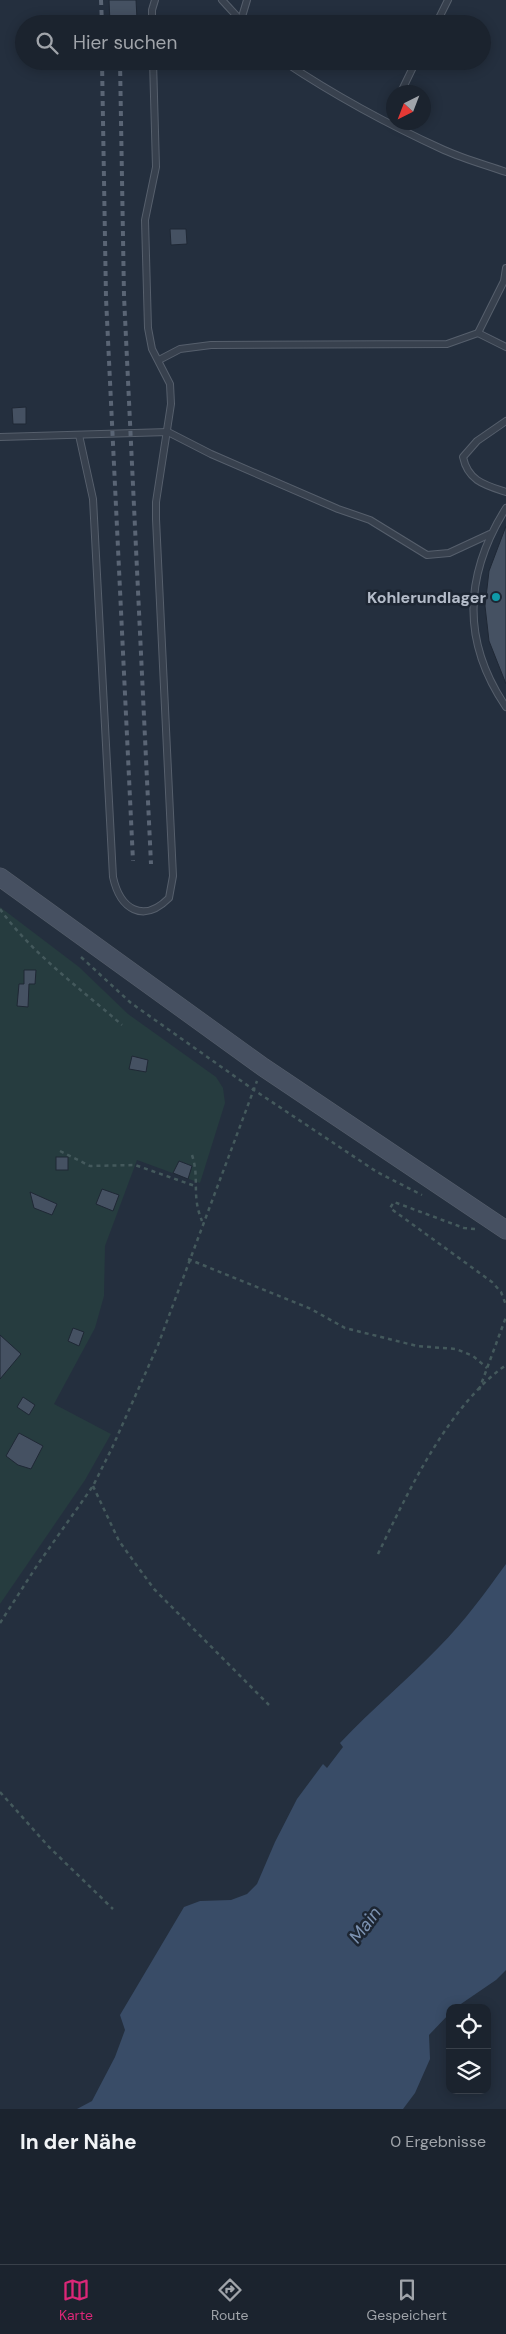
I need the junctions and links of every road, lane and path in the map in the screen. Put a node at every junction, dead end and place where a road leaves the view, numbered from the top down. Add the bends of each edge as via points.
1 (155, 0) edge
2 (222, 0) edge
3 (247, 0) edge
4 (448, 0) edge
5 (152, 15) edge
6 (236, 15) edge
7 (244, 15) edge
8 (440, 15) edge
9 (153, 70) edge
10 (297, 70) edge
11 (412, 70) edge
12 (404, 85) edge
13 (386, 120) edge
14 (406, 130) edge
15 (506, 172) edge
16 (506, 268) edge
17 (478, 333) junction
18 (506, 347) edge
19 (159, 360) junction
20 (506, 422) edge
21 (168, 432) junction
22 (79, 435) junction
23 (0, 437) edge
24 (506, 492) edge
25 (506, 508) edge
26 (490, 534) junction
27 (506, 707) edge
28 (0, 877) edge
29 (0, 909) edge
30 (75, 952) dead end
31 (122, 1025) dead end
32 (254, 1090) junction
33 (60, 1151) dead end
34 (192, 1155) dead end
35 (195, 1186) junction
36 (426, 1196) dead end
37 (202, 1222) junction
38 (473, 1224) dead end
39 (506, 1230) edge
40 (188, 1259) junction
41 (506, 1305) edge
42 (506, 1317) edge
43 (506, 1365) edge
44 (487, 1368) junction
45 (478, 1391) junction
46 (93, 1486) junction
47 (378, 1554) dead end
48 (0, 1623) edge
49 (269, 1705) dead end
50 (0, 1792) edge
51 (113, 1909) dead end

1 - 5 lane
2 - 6 lane
3 - 7 lane
4 - 8 lane
9 - 19 lane via 156,167 145,220 149,334 152,349
10 - 13 lane via 341,98
11 - 12 lane
14 - 15 lane via 446,151
16 - 17 lane via 504,281
17 - 18 lane
17 - 19 lane via 447,344 212,345 180,349
19 - 21 lane via 170,384
20 - 24 lane via 477,441 464,457 466,470 480,483
21 - 22 lane
21 - 22 lane via 156,519 173,876 169,898 151,912 132,909 116,890 113,877 93,499
21 - 26 lane via 211,454 370,520 427,555 449,553
22 - 23 lane
25 - 26 lane
26 - 27 lane via 477,570 473,612 478,650 491,684
28 - 39 main road via 262,1067
29 - 31 path via 37,951
30 - 32 path via 131,1003
32 - 36 path via 377,1172
32 - 37 path
33 - 35 path via 90,1166 135,1165
34 - 35 path via 197,1168
35 - 37 path via 196,1206
37 - 40 path
38 - 41 path via 480,1229 464,1228 394,1202 390,1208 492,1282
40 - 44 path via 311,1309 345,1328 417,1346 456,1349 473,1356
40 - 46 path via 158,1345
42 - 44 path
43 - 45 path
44 - 45 path
45 - 47 path via 455,1418 411,1487
46 - 48 path
46 - 49 path via 119,1541 154,1589
50 - 51 path via 49,1847

